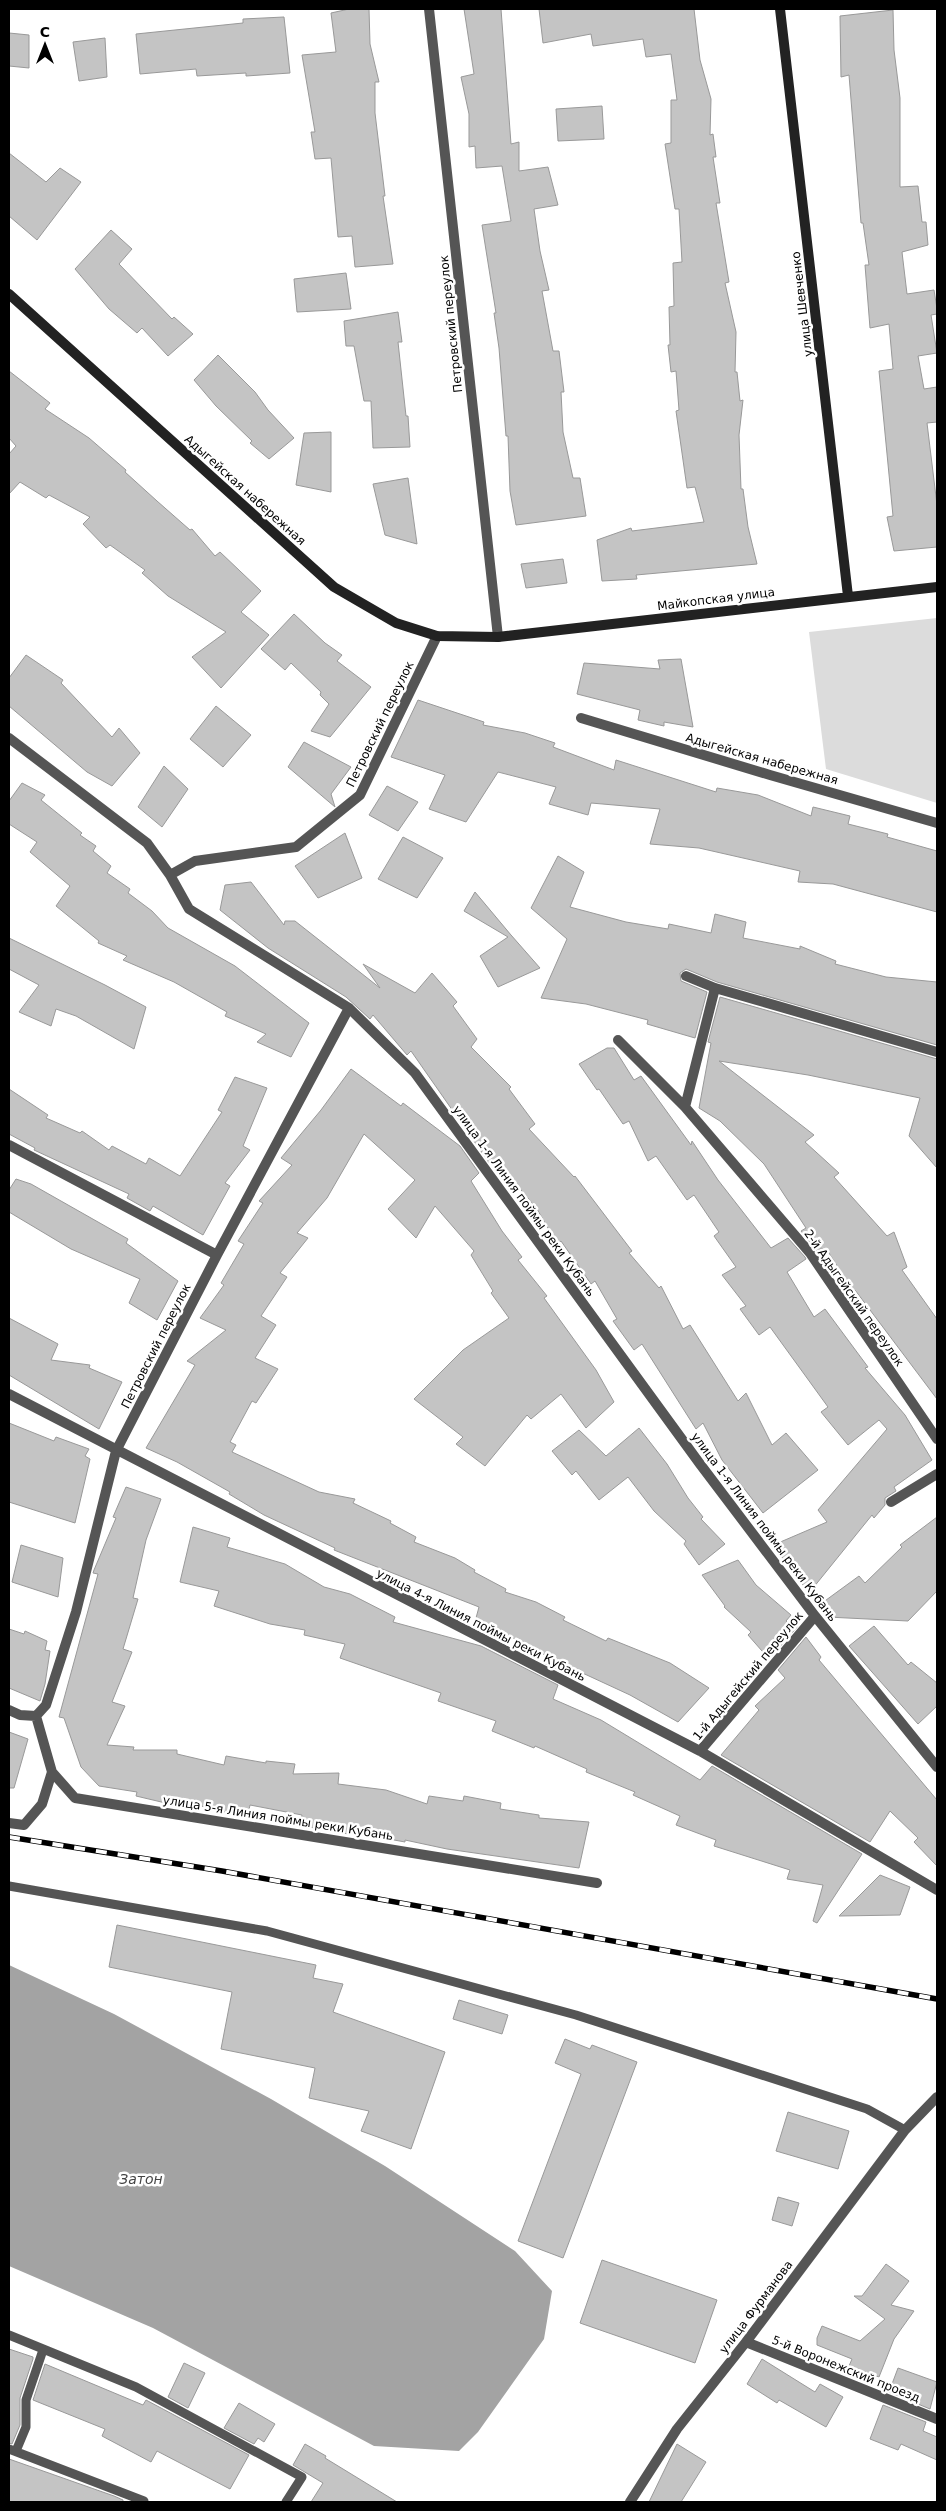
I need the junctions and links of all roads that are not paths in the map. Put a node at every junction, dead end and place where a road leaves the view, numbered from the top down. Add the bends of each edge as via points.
1 (428, 9) edge
2 (780, 9) edge
3 (9, 294) edge
4 (937, 587) edge
5 (848, 596) junction
6 (437, 636) junction
7 (498, 637) junction
8 (581, 718) dead end
9 (9, 738) edge
10 (937, 823) edge
11 (170, 875) junction
12 (686, 976) dead end
13 (715, 988) junction
14 (349, 1008) junction
15 (618, 1040) dead end
16 (937, 1052) edge
17 (685, 1107) junction
18 (9, 1145) edge
19 (217, 1255) junction
20 (9, 1394) edge
21 (937, 1439) edge
22 (116, 1451) junction
23 (937, 1474) edge
24 (891, 1502) dead end
25 (815, 1616) junction
26 (9, 1710) edge
27 (36, 1716) junction
28 (700, 1751) junction
29 (937, 1767) edge
30 (52, 1772) junction
31 (9, 1823) edge
32 (597, 1883) dead end
33 (9, 1886) edge
34 (936, 1890) edge
35 (937, 2097) edge
36 (905, 2130) junction
37 (9, 2335) edge
38 (746, 2342) junction
39 (43, 2350) junction
40 (937, 2419) edge
41 (13, 2450) edge
42 (144, 2501) dead end
43 (286, 2502) edge
44 (630, 2502) edge

1 - 7 street, Петровский переулок
2 - 5 street, улица Шевченко
3 - 6 street, Адыгейская набережная via 334,586 396,623
4 - 5 street, Майкопская улица
5 - 7 street, Майкопская улица
6 - 7 street, Адыгейская набережная
6 - 11 street, Петровский переулок via 360,795 296,847 195,862
8 - 10 street, Адыгейская набережная
9 - 11 street, улица 1-я Линия поймы реки Кубань via 148,843
11 - 14 street, улица 1-я Линия поймы реки Кубань via 189,910
12 - 13 street
13 - 16 street
13 - 17 street
14 - 19 street, Петровский переулок
14 - 25 street, улица 1-я Линия поймы реки Кубань via 415,1073
15 - 17 street, 2-й Адыгейский переулок
17 - 21 street, 2-й Адыгейский переулок via 810,1253
18 - 19 street
19 - 22 street, Петровский переулок
20 - 22 street, улица 4-я Линия поймы реки Кубань
22 - 27 street, Петровский переулок via 76,1612 46,1705
22 - 28 street, улица 4-я Линия поймы реки Кубань
23 - 24 street
25 - 28 street, 1-й Адыгейский переулок
25 - 29 street, улица 1-я Линия поймы реки Кубань
26 - 27 street
27 - 30 street, улица 5-я Линия поймы реки Кубань
28 - 34 street, улица 4-я Линия поймы реки Кубань
30 - 31 street via 42,1804 24,1825
30 - 32 street, улица 5-я Линия поймы реки Кубань via 74,1798
33 - 36 lane via 267,1931 567,2012 867,2109
35 - 36 street, улица Фурманова
36 - 38 street, улица Фурманова
37 - 39 lane
38 - 40 street, 5-й Воронежский проезд
38 - 44 street, улица Фурманова via 677,2429
39 - 41 lane via 26,2400 26,2427
39 - 43 lane via 136,2387 302,2477
41 - 42 lane

